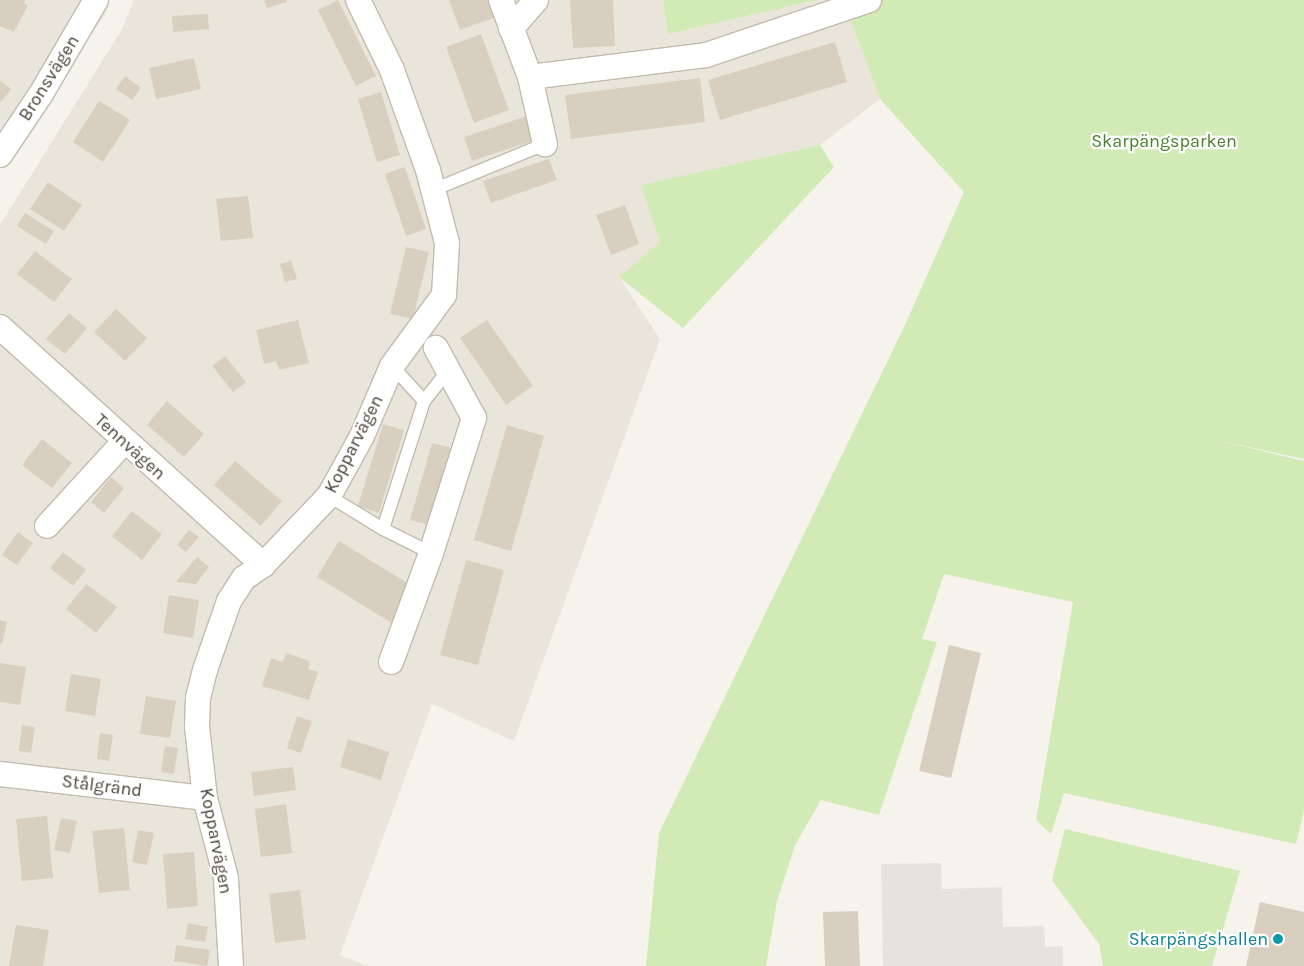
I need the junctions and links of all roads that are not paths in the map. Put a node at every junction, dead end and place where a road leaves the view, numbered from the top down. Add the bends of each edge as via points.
1 (96, 0) edge
2 (358, 0) edge
3 (501, 0) edge
4 (536, 0) edge
5 (869, 0) edge
6 (511, 29) junction
7 (530, 77) junction
8 (545, 144) joint
9 (0, 154) edge
10 (433, 190) junction
11 (0, 327) edge
12 (436, 348) dead end
13 (392, 366) junction
14 (450, 368) junction
15 (424, 401) junction
16 (124, 442) junction
17 (329, 496) junction
18 (47, 526) dead end
19 (383, 528) junction
20 (431, 553) junction
21 (263, 565) junction
22 (390, 662) dead end
23 (0, 774) edge
24 (204, 798) junction
25 (231, 966) edge

1 - 9 street, Bronsvägen via 41,94
2 - 10 street, Kopparvägen via 392,70
3 - 6 street
4 - 6 street
5 - 7 street via 706,55
6 - 7 street
7 - 8 street
8 - 10 lane
10 - 13 street, Kopparvägen via 446,242 444,295
11 - 16 street, Tennvägen
12 - 14 street
13 - 15 lane
13 - 17 street, Kopparvägen via 362,436
14 - 15 lane
14 - 20 street via 474,418
15 - 19 lane
16 - 18 street
16 - 21 street, Tennvägen
17 - 19 lane
17 - 21 street, Kopparvägen
19 - 20 lane
20 - 22 street
21 - 24 street, Kopparvägen via 244,578 229,600 205,670 198,698 197,727
23 - 24 street, Stålgränd
24 - 25 street, Kopparvägen via 226,878

